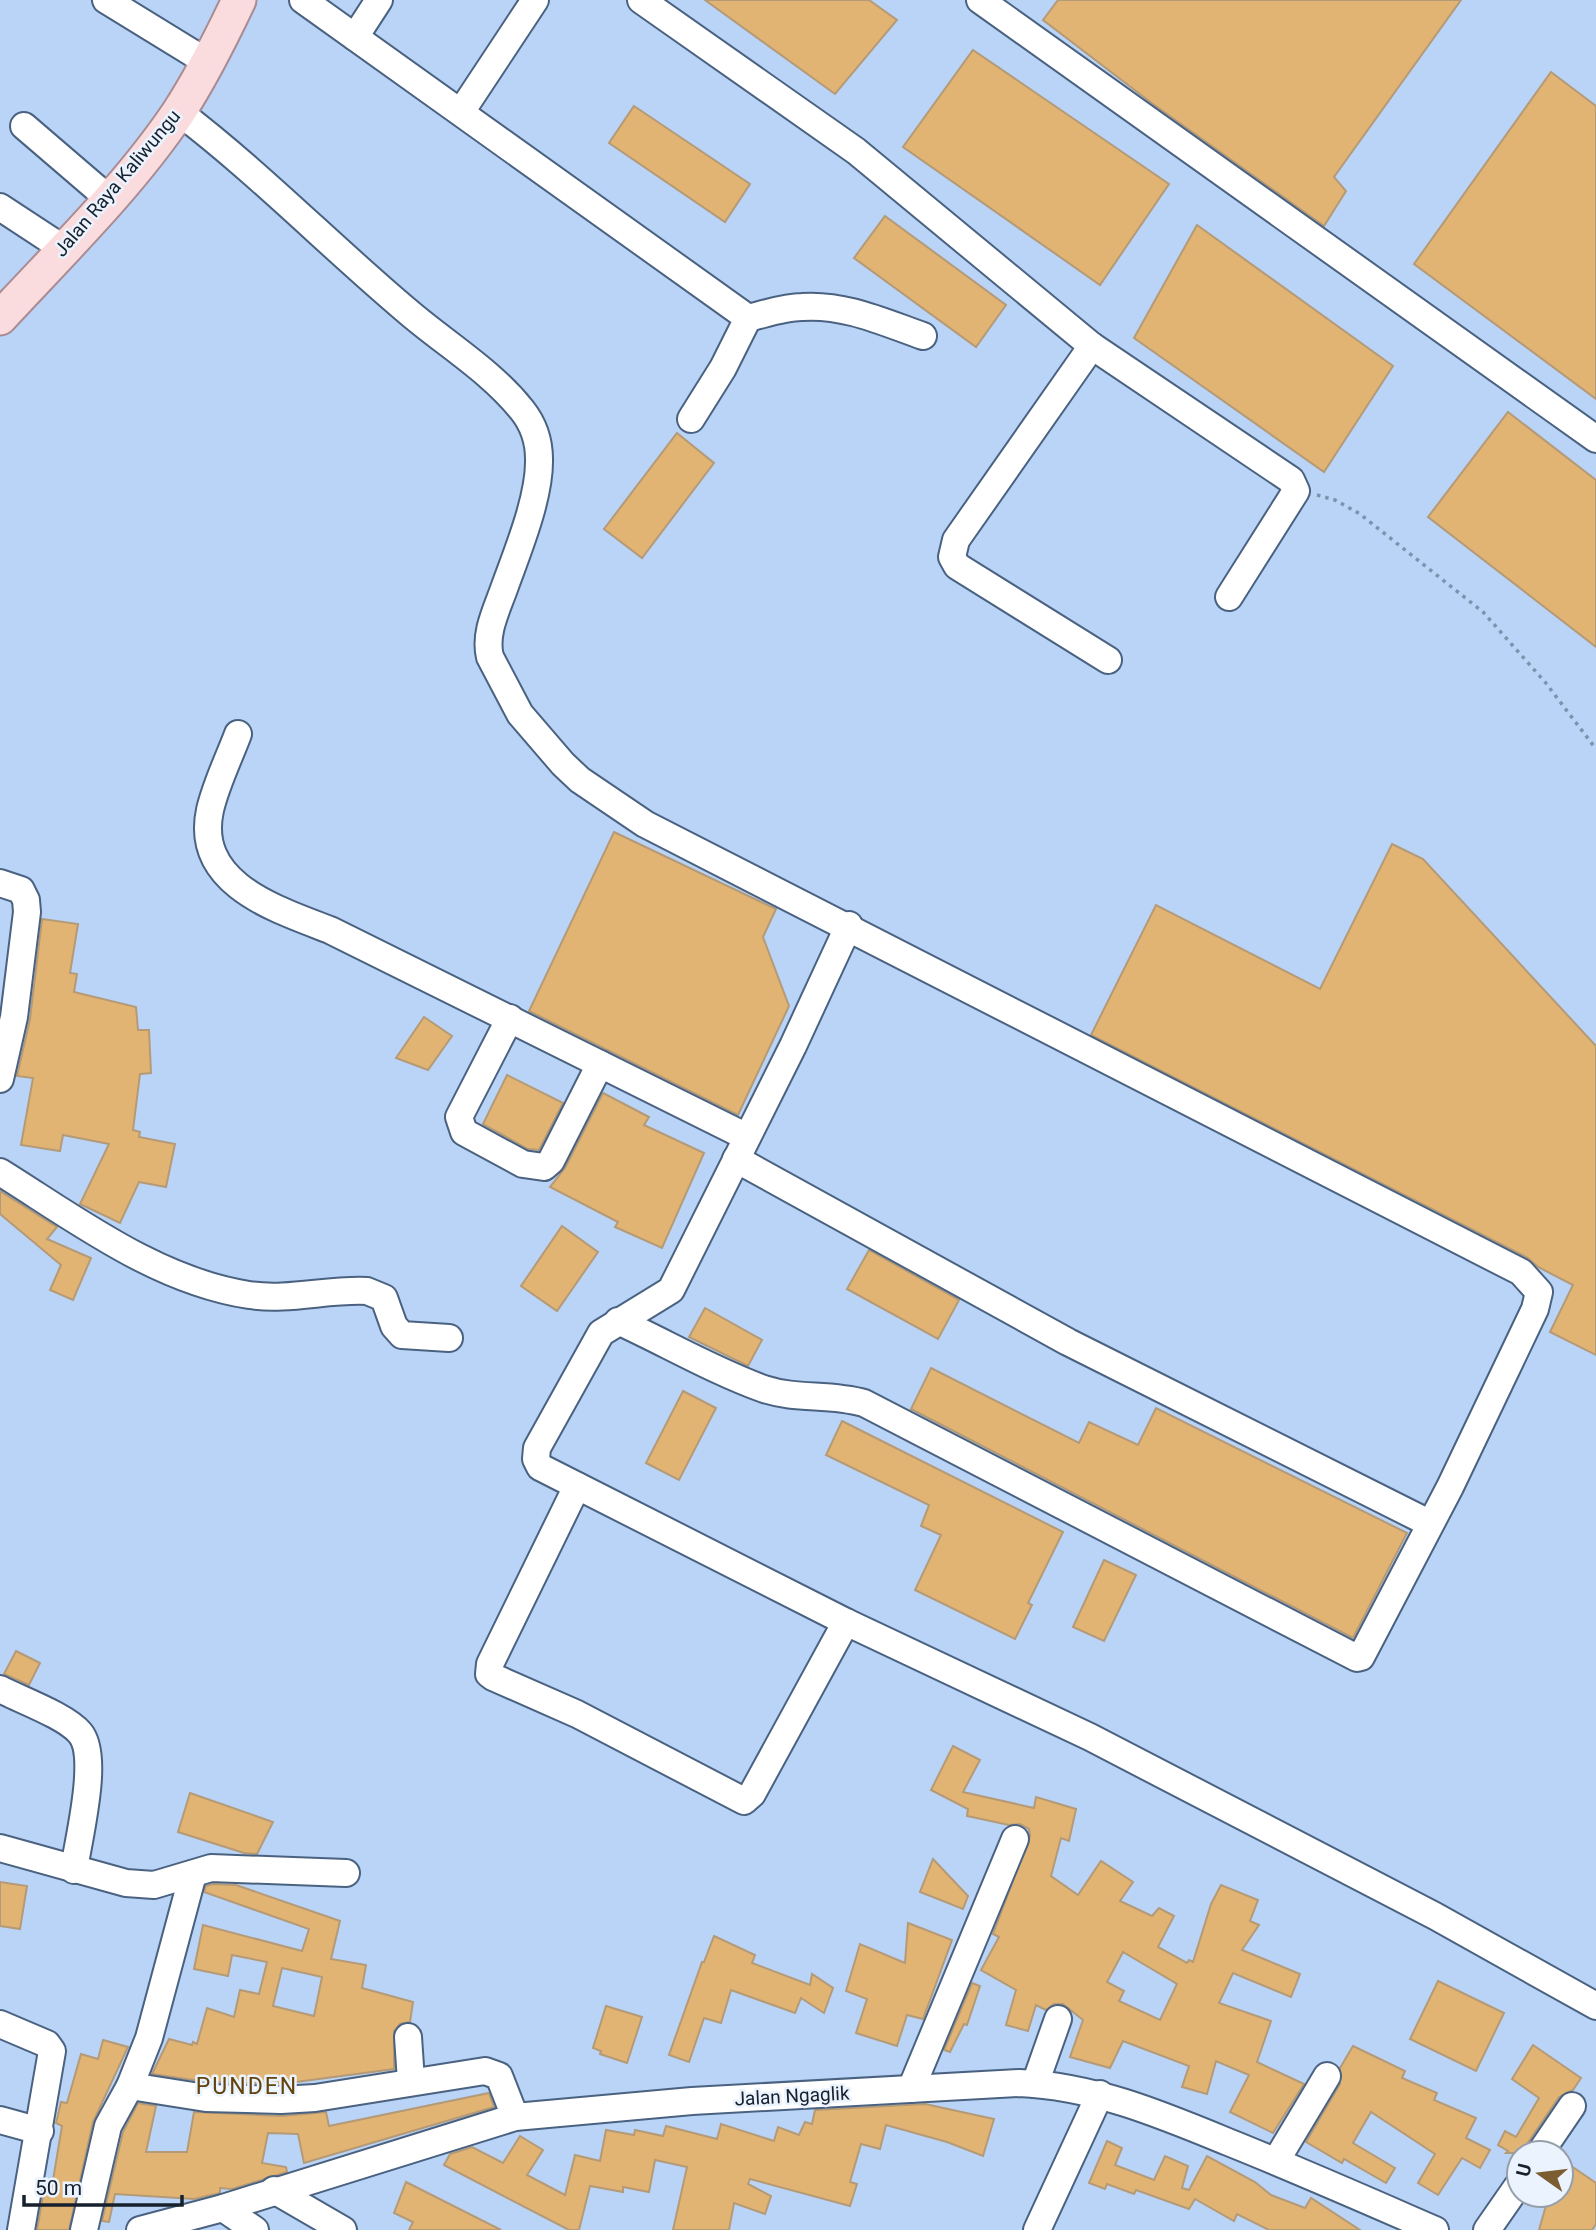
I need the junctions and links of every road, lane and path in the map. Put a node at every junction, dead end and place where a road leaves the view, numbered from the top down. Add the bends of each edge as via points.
1 (106, 0) edge
2 (239, 0) edge
3 (303, 0) edge
4 (379, 0) edge
5 (535, 0) edge
6 (641, 0) edge
7 (980, 0) edge
8 (355, 37) junction
9 (207, 62) junction
10 (179, 111) junction
11 (461, 112) junction
12 (24, 127) dead end
13 (108, 199) junction
14 (0, 207) edge
15 (64, 249) junction
16 (0, 318) edge
17 (748, 318) junction
18 (923, 337) dead end
19 (1092, 346) junction
20 (691, 419) dead end
21 (1596, 439) edge
22 (1296, 491) junction
23 (1229, 597) dead end
24 (1108, 660) dead end
25 (238, 734) dead end
26 (1596, 749) edge
27 (0, 883) edge
28 (849, 925) junction
29 (510, 1018) junction
30 (600, 1063) junction
31 (0, 1079) edge
32 (741, 1148) junction
33 (0, 1172) edge
34 (618, 1321) junction
35 (449, 1338) dead end
36 (577, 1486) junction
37 (1429, 1523) junction
38 (846, 1622) junction
39 (0, 1689) edge
40 (1015, 1839) dead end
41 (0, 1848) edge
42 (74, 1870) junction
43 (346, 1873) dead end
44 (193, 1874) junction
45 (1596, 2006) edge
46 (1058, 2019) dead end
47 (0, 2024) edge
48 (408, 2037) dead end
49 (1327, 2076) dead end
50 (411, 2081) junction
51 (1035, 2084) junction
52 (130, 2086) junction
53 (911, 2089) junction
54 (1100, 2094) junction
55 (1572, 2106) dead end
56 (515, 2117) junction
57 (0, 2120) edge
58 (40, 2131) junction
59 (1550, 2139) edge
60 (1276, 2161) junction
61 (274, 2190) junction
62 (1505, 2204) edge
63 (223, 2208) junction
64 (21, 2230) edge
65 (84, 2230) edge
66 (142, 2230) edge
67 (255, 2230) edge
68 (343, 2230) edge
69 (1037, 2230) edge
70 (1435, 2230) edge
71 (1487, 2230) edge

1 - 9 street
2 - 9 main road, Jalan Raya Kaliwungu
3 - 8 street
4 - 8 street
5 - 11 street
6 - 19 street via 856,151
7 - 21 street
8 - 11 street
9 - 10 main road, Jalan Raya Kaliwungu
10 - 13 main road, Jalan Raya Kaliwungu
10 - 28 street via 406,311 484,372 522,410 536,434 537,480 488,639 489,657 520,714 580,780 645,824
11 - 17 street
12 - 13 street
13 - 15 main road, Jalan Raya Kaliwungu
14 - 15 street
15 - 16 main road, Jalan Raya Kaliwungu
17 - 18 street via 799,306 835,308
17 - 20 street
19 - 22 street via 1291,480
19 - 24 street via 957,541 952,557 957,566
22 - 23 street
22 - 26 path via 1345,505 1483,612
25 - 29 street via 210,810 208,842 216,866 265,905 330,930
27 - 31 street via 21,890 27,912 14,1017
28 - 32 street
28 - 37 street via 1521,1272 1532,1282 1539,1292 1535,1309
29 - 30 street
29 - 30 street via 459,1117 464,1132 523,1164 544,1167 551,1161
30 - 32 street
32 - 34 street via 670,1290
32 - 37 street via 1068,1342
33 - 35 street via 176,1274 249,1295 367,1291 384,1298 402,1335
34 - 36 street via 601,1332 537,1448 540,1467
34 - 37 street via 763,1388 864,1403 1357,1658
36 - 38 street
36 - 38 street via 490,1664 493,1677 577,1714 744,1801
38 - 45 street via 1090,1737 1435,1916
39 - 42 street via 73,1726 86,1744 89,1764
40 - 53 street
41 - 42 street
42 - 44 street via 154,1885
43 - 44 street via 211,1868
44 - 52 street via 166,1982
46 - 51 street
47 - 58 street via 52,2050
48 - 50 street
49 - 60 street
50 - 52 street via 281,2100 206,2098
50 - 56 street via 494,2073
51 - 53 street, Jalan Ngaglik
51 - 54 street, Jalan Ngaglik
52 - 65 street via 108,2126
53 - 56 street, Jalan Ngaglik
54 - 60 street, Jalan Ngaglik
54 - 69 street
55 - 59 street
56 - 61 street, Jalan Ngaglik
57 - 58 street
58 - 64 street
60 - 70 street, Jalan Ngaglik
61 - 63 street, Jalan Ngaglik
61 - 68 street
62 - 71 street
63 - 66 street, Jalan Ngaglik
63 - 67 street

